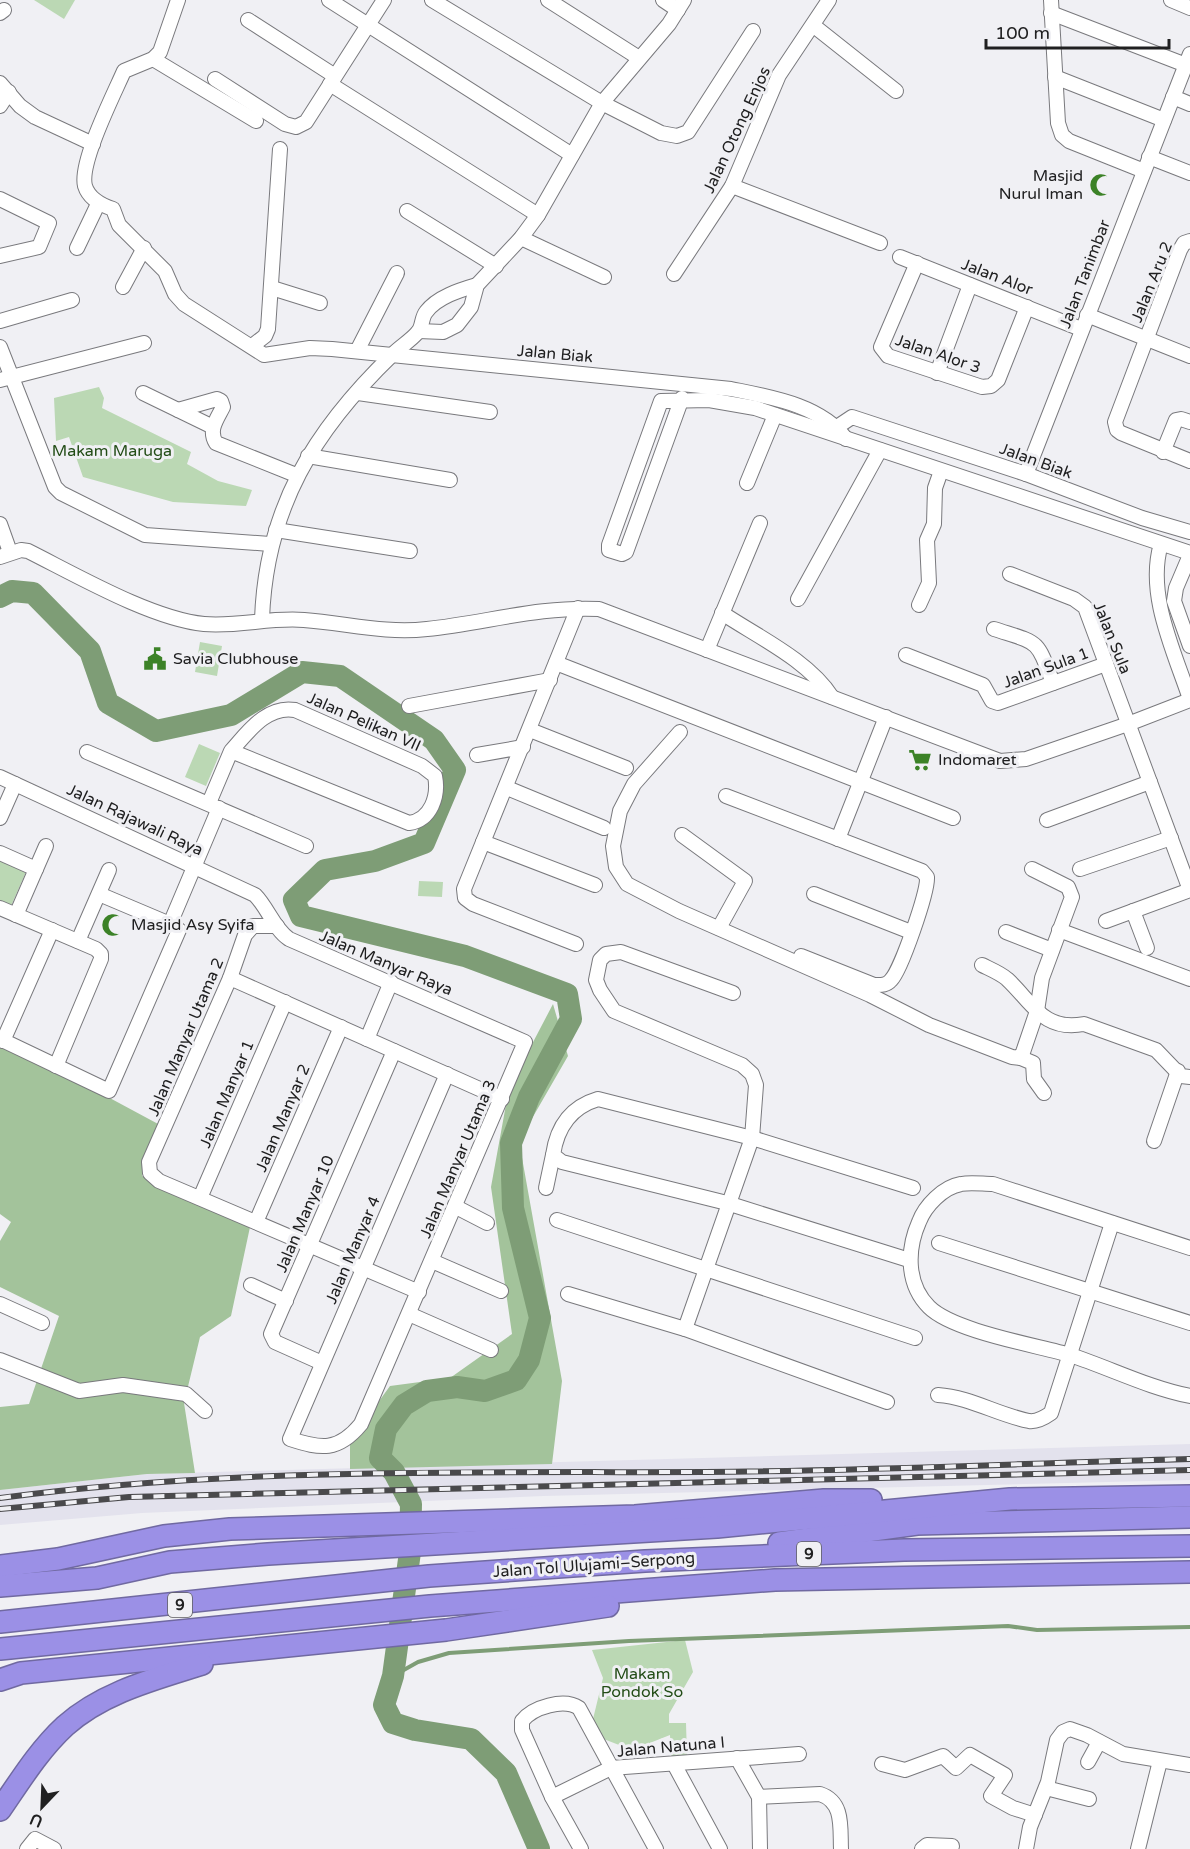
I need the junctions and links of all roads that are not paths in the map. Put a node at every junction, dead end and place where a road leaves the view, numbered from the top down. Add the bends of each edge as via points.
1 (178, 0) edge
2 (329, 0) edge
3 (384, 0) edge
4 (432, 0) edge
5 (548, 0) edge
6 (663, 0) edge
7 (830, 0) edge
8 (1171, 0) edge
9 (681, 5) edge
10 (1051, 6) edge
11 (1190, 8) edge
12 (248, 20) dead end
13 (368, 26) junction
14 (814, 26) junction
15 (753, 32) dead end
16 (639, 58) junction
17 (153, 59) junction
18 (1188, 60) edge
19 (1055, 77) junction
20 (215, 79) dead end
21 (333, 80) junction
22 (4, 88) edge
23 (896, 91) dead end
24 (1173, 97) junction
25 (602, 103) junction
26 (1190, 104) edge
27 (0, 106) edge
28 (1164, 120) junction
29 (256, 121) dead end
30 (93, 144) junction
31 (280, 149) dead end
32 (572, 155) junction
33 (1149, 157) junction
34 (1144, 171) junction
35 (1190, 173) edge
36 (732, 186) junction
37 (0, 199) edge
38 (98, 204) junction
39 (407, 211) dead end
40 (538, 215) junction
41 (521, 238) junction
42 (1190, 241) edge
43 (880, 243) dead end
44 (77, 248) dead end
45 (144, 248) junction
46 (0, 256) edge
47 (900, 256) dead end
48 (917, 263) junction
49 (496, 266) junction
50 (397, 273) dead end
51 (675, 274) dead end
52 (604, 277) dead end
53 (477, 285) junction
54 (970, 285) junction
55 (123, 287) dead end
56 (272, 288) junction
57 (72, 300) dead end
58 (320, 303) dead end
59 (1027, 307) junction
60 (1087, 315) junction
61 (0, 321) edge
62 (1082, 329) junction
63 (419, 332) junction
64 (1147, 339) junction
65 (144, 342) dead end
66 (252, 346) junction
67 (0, 347) edge
68 (357, 351) junction
69 (392, 355) junction
70 (1190, 356) edge
71 (937, 373) junction
72 (6, 379) edge
73 (143, 393) dead end
74 (358, 393) junction
75 (682, 398) junction
76 (178, 410) junction
77 (490, 412) dead end
78 (775, 415) junction
79 (1190, 422) edge
80 (837, 427) junction
81 (213, 428) junction
82 (846, 439) junction
83 (880, 450) junction
84 (1163, 452) junction
85 (308, 456) junction
86 (1190, 461) edge
87 (941, 471) junction
88 (634, 474) junction
89 (1026, 474) junction
90 (296, 475) junction
91 (652, 479) junction
92 (450, 480) dead end
93 (747, 483) dead end
94 (760, 523) dead end
95 (0, 524) edge
96 (276, 530) junction
97 (1190, 532) edge
98 (270, 544) junction
99 (1161, 544) junction
100 (410, 551) dead end
101 (5, 554) edge
102 (1190, 554) edge
103 (1010, 574) dead end
104 (798, 599) dead end
105 (919, 605) dead end
106 (578, 608) junction
107 (722, 613) junction
108 (262, 620) junction
109 (994, 629) dead end
110 (1189, 637) edge
111 (706, 650) junction
112 (906, 655) dead end
113 (556, 663) junction
114 (1106, 664) junction
115 (549, 680) junction
116 (1053, 683) junction
117 (832, 697) junction
118 (1190, 699) edge
119 (409, 706) dead end
120 (886, 717) junction
121 (1128, 724) junction
122 (530, 730) junction
123 (680, 732) dead end
124 (523, 747) junction
125 (231, 751) junction
126 (87, 752) dead end
127 (477, 755) dead end
128 (626, 768) dead end
129 (0, 777) edge
130 (861, 782) junction
131 (1149, 782) junction
132 (15, 784) junction
133 (507, 788) junction
134 (726, 796) dead end
135 (214, 805) junction
136 (0, 818) edge
137 (953, 818) dead end
138 (1047, 820) dead end
139 (604, 828) dead end
140 (682, 835) dead end
141 (1171, 838) junction
142 (838, 839) junction
143 (483, 842) junction
144 (46, 846) dead end
145 (306, 846) dead end
146 (0, 853) edge
147 (194, 865) junction
148 (1080, 868) dead end
149 (36, 869) junction
150 (1032, 869) dead end
151 (109, 870) dead end
152 (595, 885) dead end
153 (1190, 890) edge
154 (99, 894) junction
155 (814, 894) dead end
156 (259, 899) junction
157 (0, 908) edge
158 (1133, 911) junction
159 (16, 915) junction
160 (1106, 921) dead end
161 (170, 924) junction
162 (253, 926) junction
163 (277, 926) junction
164 (719, 928) junction
165 (52, 930) junction
166 (1059, 930) junction
167 (911, 932) junction
168 (1006, 932) dead end
169 (78, 941) junction
170 (576, 944) dead end
171 (1147, 948) dead end
172 (1052, 950) junction
173 (801, 956) dead end
174 (982, 965) dead end
175 (230, 978) junction
176 (1190, 979) edge
177 (391, 982) junction
178 (733, 993) dead end
179 (285, 1002) junction
180 (1037, 1011) junction
181 (341, 1027) junction
182 (367, 1039) junction
183 (2, 1040) edge
184 (522, 1040) joint
185 (394, 1051) junction
186 (1021, 1058) junction
187 (56, 1066) junction
188 (447, 1074) junction
189 (1184, 1074) edge
190 (1044, 1093) dead end
191 (502, 1099) junction
192 (752, 1138) junction
193 (1155, 1141) dead end
194 (553, 1155) junction
195 (546, 1188) dead end
196 (913, 1188) dead end
197 (200, 1198) junction
198 (727, 1203) junction
199 (456, 1207) junction
200 (557, 1220) dead end
201 (256, 1222) junction
202 (487, 1223) dead end
203 (1112, 1223) junction
204 (939, 1244) dead end
205 (310, 1245) junction
206 (1190, 1248) edge
207 (432, 1260) junction
208 (909, 1260) junction
209 (363, 1268) junction
210 (704, 1270) junction
211 (251, 1285) dead end
212 (1091, 1290) junction
213 (501, 1291) dead end
214 (419, 1292) junction
215 (568, 1294) dead end
216 (286, 1301) junction
217 (0, 1304) edge
218 (409, 1314) junction
219 (42, 1323) dead end
220 (1190, 1323) edge
221 (685, 1329) junction
222 (915, 1338) dead end
223 (491, 1350) dead end
224 (1071, 1356) junction
225 (0, 1360) edge
226 (322, 1363) junction
227 (938, 1395) dead end
228 (1190, 1396) edge
229 (887, 1402) dead end
230 (205, 1411) dead end
231 (290, 1439) joint
232 (1190, 1496) edge
233 (1010, 1499) junction
234 (1190, 1517) edge
235 (1190, 1546) edge
236 (645, 1561) junction
237 (0, 1566) edge
238 (1190, 1572) edge
239 (775, 1581) junction
240 (0, 1586) edge
241 (0, 1622) edge
242 (0, 1649) edge
243 (249, 1650) junction
244 (0, 1680) edge
245 (1099, 1742) junction
246 (799, 1754) dead end
247 (737, 1758) junction
248 (1160, 1761) junction
249 (1088, 1762) dead end
250 (674, 1764) junction
251 (882, 1764) dead end
252 (1190, 1765) edge
253 (611, 1768) junction
254 (1046, 1788) junction
255 (552, 1797) junction
256 (759, 1797) junction
257 (1089, 1799) dead end
258 (0, 1810) edge
259 (1035, 1815) junction
260 (952, 1846) dead end
261 (27, 1849) edge
262 (54, 1849) edge
263 (581, 1849) edge
264 (656, 1849) edge
265 (720, 1849) edge
266 (760, 1849) edge
267 (841, 1849) edge
268 (922, 1849) edge
269 (1026, 1849) edge
270 (1137, 1849) edge

1 - 17 street via 160,52
2 - 13 street
3 - 13 street
4 - 25 street
5 - 16 street
6 - 9 street
7 - 14 street, Jalan Otong Enjos
8 - 11 street
9 - 16 street
10 - 18 street
10 - 19 street
12 - 21 street
13 - 21 street
13 - 32 street
14 - 23 street
14 - 36 street, Jalan Otong Enjos via 779,75
15 - 25 street via 688,132 677,136 661,133
16 - 25 street
17 - 29 street
17 - 30 street via 124,71
18 - 24 street, Jalan Tanimbar
19 - 28 street
19 - 34 street via 1062,135
20 - 21 street via 285,124 296,127 306,122
21 - 40 street
22 - 27 street
22 - 30 street via 35,117
24 - 26 street
24 - 28 street, Jalan Tanimbar
25 - 32 street
28 - 33 street, Jalan Tanimbar
30 - 38 street via 84,177 87,191
31 - 56 street
32 - 40 street
33 - 34 street, Jalan Tanimbar
33 - 35 street
34 - 60 street, Jalan Tanimbar
36 - 43 street
36 - 51 street, Jalan Otong Enjos
37 - 46 street via 49,223 39,247
38 - 44 street
38 - 45 street via 113,209 119,225
39 - 49 street
40 - 41 street
41 - 49 street
41 - 52 street
42 - 64 street, Jalan Aru 2 via 1180,250
45 - 55 street
45 - 66 street via 165,271 184,304
47 - 48 street, Jalan Alor
48 - 54 street, Jalan Alor
48 - 71 street, Jalan Alor 3 via 882,347 888,356
49 - 53 street
50 - 68 street
53 - 63 street via 453,293 426,312
53 - 63 street via 471,308 457,325 443,332
54 - 59 street, Jalan Alor
54 - 71 street
56 - 58 street
56 - 66 street via 265,336
57 - 61 street
59 - 62 street, Jalan Alor
59 - 71 street, Jalan Alor 3 via 998,380 991,386 982,387
60 - 62 street, Jalan Tanimbar
60 - 64 street
62 - 89 street, Jalan Tanimbar
63 - 69 street
64 - 70 street
64 - 84 street, Jalan Aru 2 via 1117,412 1116,428 1121,434
65 - 72 street
66 - 68 street, Jalan Biak via 264,355 310,348
67 - 72 street
68 - 69 street, Jalan Biak
69 - 74 street
69 - 80 street, Jalan Biak via 731,389 801,407
72 - 98 street via 55,487 68,498 145,535
73 - 76 street
74 - 77 street
74 - 85 street via 327,427
75 - 78 street via 735,403
75 - 88 street via 662,401
75 - 91 street
76 - 81 street
76 - 81 street via 221,401 224,407
78 - 82 street
78 - 93 street
79 - 84 street via 1176,420
80 - 82 street, Jalan Biak
80 - 89 street, Jalan Biak via 852,417
81 - 90 street via 216,443
82 - 83 street
83 - 87 street
83 - 104 street
84 - 86 street
85 - 90 street
85 - 92 street
87 - 99 street
87 - 105 street via 935,488 934,524 927,540 929,583
88 - 91 street
88 - 91 street via 608,548 622,554
89 - 97 street, Jalan Biak
90 - 96 street
94 - 107 street
95 - 101 street
96 - 98 street
96 - 100 street
98 - 108 street
99 - 102 street
99 - 118 street via 1156,561 1158,600
101 - 108 street via 28,550 156,612 181,620 225,625
102 - 110 street via 1174,601
103 - 114 street, Jalan Sula via 1080,602
106 - 108 street via 391,631 302,619
106 - 111 street via 599,609 628,618
106 - 113 street
107 - 111 street
107 - 117 street via 795,661 823,683
109 - 116 street via 1040,647
111 - 117 street
112 - 116 street, Jalan Sula 1 via 983,685 992,701 998,703
113 - 115 street
113 - 130 street
114 - 116 street, Jalan Sula 1
114 - 121 street, Jalan Sula
115 - 119 street
115 - 122 street
117 - 120 street
118 - 121 street
120 - 121 street via 987,757 1012,762
120 - 130 street
121 - 131 street, Jalan Sula
122 - 124 street
122 - 128 street
123 - 164 street via 634,784 620,811 613,846 616,867 627,884
124 - 127 street
124 - 133 street
125 - 125 street, Jalan Pelikan VII via 261,720 277,710 295,710 405,758 435,776 436,792 427,815 409,823
125 - 135 street
126 - 135 street
129 - 132 street, Jalan Rajawali Raya
130 - 137 street
130 - 142 street
131 - 138 street
131 - 141 street, Jalan Sula
132 - 136 street
132 - 147 street, Jalan Rajawali Raya
133 - 139 street
133 - 143 street
134 - 142 street
135 - 145 street
135 - 147 street
140 - 164 street via 745,881
141 - 148 street
141 - 153 street, Jalan Sula
142 - 167 street via 922,871 927,877 927,889
143 - 152 street
143 - 170 street via 464,889 465,898
144 - 149 street
146 - 149 street
147 - 156 street, Jalan Rajawali Raya
147 - 161 street
149 - 159 street
150 - 166 street via 1068,887 1072,897
151 - 154 street
153 - 158 street
154 - 161 street
154 - 169 street
155 - 167 street
156 - 162 street, Jalan Manyar Utama 2
156 - 163 street, Jalan Manyar Raya
157 - 159 street
158 - 160 street
158 - 171 street
159 - 165 street
161 - 187 street via 179,930 109,1090
162 - 163 street
162 - 175 street, Jalan Manyar Utama 2 via 245,935
163 - 177 street, Jalan Manyar Raya via 289,939
164 - 186 street via 929,1025
165 - 169 street
165 - 183 street
166 - 172 street
166 - 176 street
167 - 173 street via 892,980 885,985 873,985
168 - 172 street
169 - 187 street via 96,949 101,960
172 - 180 street via 1042,978
174 - 180 street via 1006,978
175 - 179 street
175 - 197 street, Jalan Manyar Utama 2 via 149,1162 150,1173 159,1181
177 - 182 street
177 - 184 street, Jalan Manyar Raya
178 - 192 street via 621,952 606,954 597,969 600,990 614,1011 742,1065 752,1074 756,1085
179 - 181 street
179 - 197 street, Jalan Manyar 1
180 - 186 street
180 - 189 street via 1052,1022 1084,1024 1156,1050
181 - 182 street
181 - 201 street, Jalan Manyar 2
182 - 185 street
183 - 187 street
184 - 191 street, Jalan Manyar Utama 3 via 526,1045
185 - 188 street
185 - 205 street, Jalan Manyar 10
186 - 190 street via 1033,1063 1034,1079
188 - 191 street
188 - 209 street, Jalan Manyar 4
189 - 193 street
191 - 199 street, Jalan Manyar Utama 3
192 - 194 street via 598,1099 578,1106 572,1113 556,1135
192 - 196 street
192 - 198 street
194 - 195 street
194 - 198 street via 562,1162
197 - 201 street
198 - 208 street
198 - 210 street
199 - 202 street
199 - 207 street, Jalan Manyar Utama 3
200 - 210 street
201 - 205 street
203 - 206 street
203 - 208 street via 993,1184 960,1184 938,1196 922,1214 912,1237
203 - 212 street
204 - 212 street
205 - 209 street
205 - 216 street, Jalan Manyar 10
207 - 213 street
207 - 214 street, Jalan Manyar Utama 3
208 - 224 street via 916,1288 929,1307 953,1322
209 - 214 street
209 - 226 street, Jalan Manyar 4
210 - 221 street
210 - 222 street
211 - 216 street
212 - 220 street
212 - 224 street
214 - 218 street, Jalan Manyar Utama 3
215 - 221 street
216 - 226 street, Jalan Manyar 10 via 271,1338
217 - 219 street
218 - 223 street
218 - 231 street, Jalan Manyar Utama 3 via 361,1424 353,1433 325,1447
221 - 229 street
224 - 227 street via 1051,1413 1042,1419 1031,1421
224 - 228 street
225 - 230 street via 79,1391 123,1385 186,1394
226 - 231 street, Jalan Manyar 4
232 - 233 highway
233 - 237 highway via 824,1500 635,1516 219,1530 164,1536 58,1559
233 - 240 highway via 717,1527 170,1562 97,1578
234 - 236 highway via 917,1524
235 - 236 highway, Jalan Tol Ulujami–Serpong / 9 via 904,1550
236 - 241 highway, Jalan Tol Ulujami–Serpong / 9 via 429,1576
238 - 239 highway, Jalan Tol Ulujami–Serpong / 9
239 - 242 highway, Jalan Tol Ulujami–Serpong / 9 via 430,1606
239 - 243 highway via 446,1630
243 - 244 highway via 21,1673
243 - 258 highway via 132,1686 85,1712 46,1745
245 - 248 street via 1123,1754
245 - 249 street
245 - 254 street via 1070,1729 1063,1732 1057,1740
246 - 247 street, Jalan Natuna I
247 - 250 street, Jalan Natuna I
247 - 256 street
248 - 252 street
248 - 270 street
250 - 253 street, Jalan Natuna I
250 - 265 street
251 - 259 street via 905,1770 943,1756 956,1768 970,1755 1005,1775 991,1796
253 - 255 street, Jalan Natuna I
253 - 255 street via 573,1703 532,1712 522,1721 522,1730
253 - 264 street
254 - 257 street
254 - 259 street
255 - 263 street
256 - 266 street
256 - 267 street via 829,1797 836,1803 840,1816
259 - 269 street
260 - 268 street via 927,1845
261 - 262 street via 35,1839

